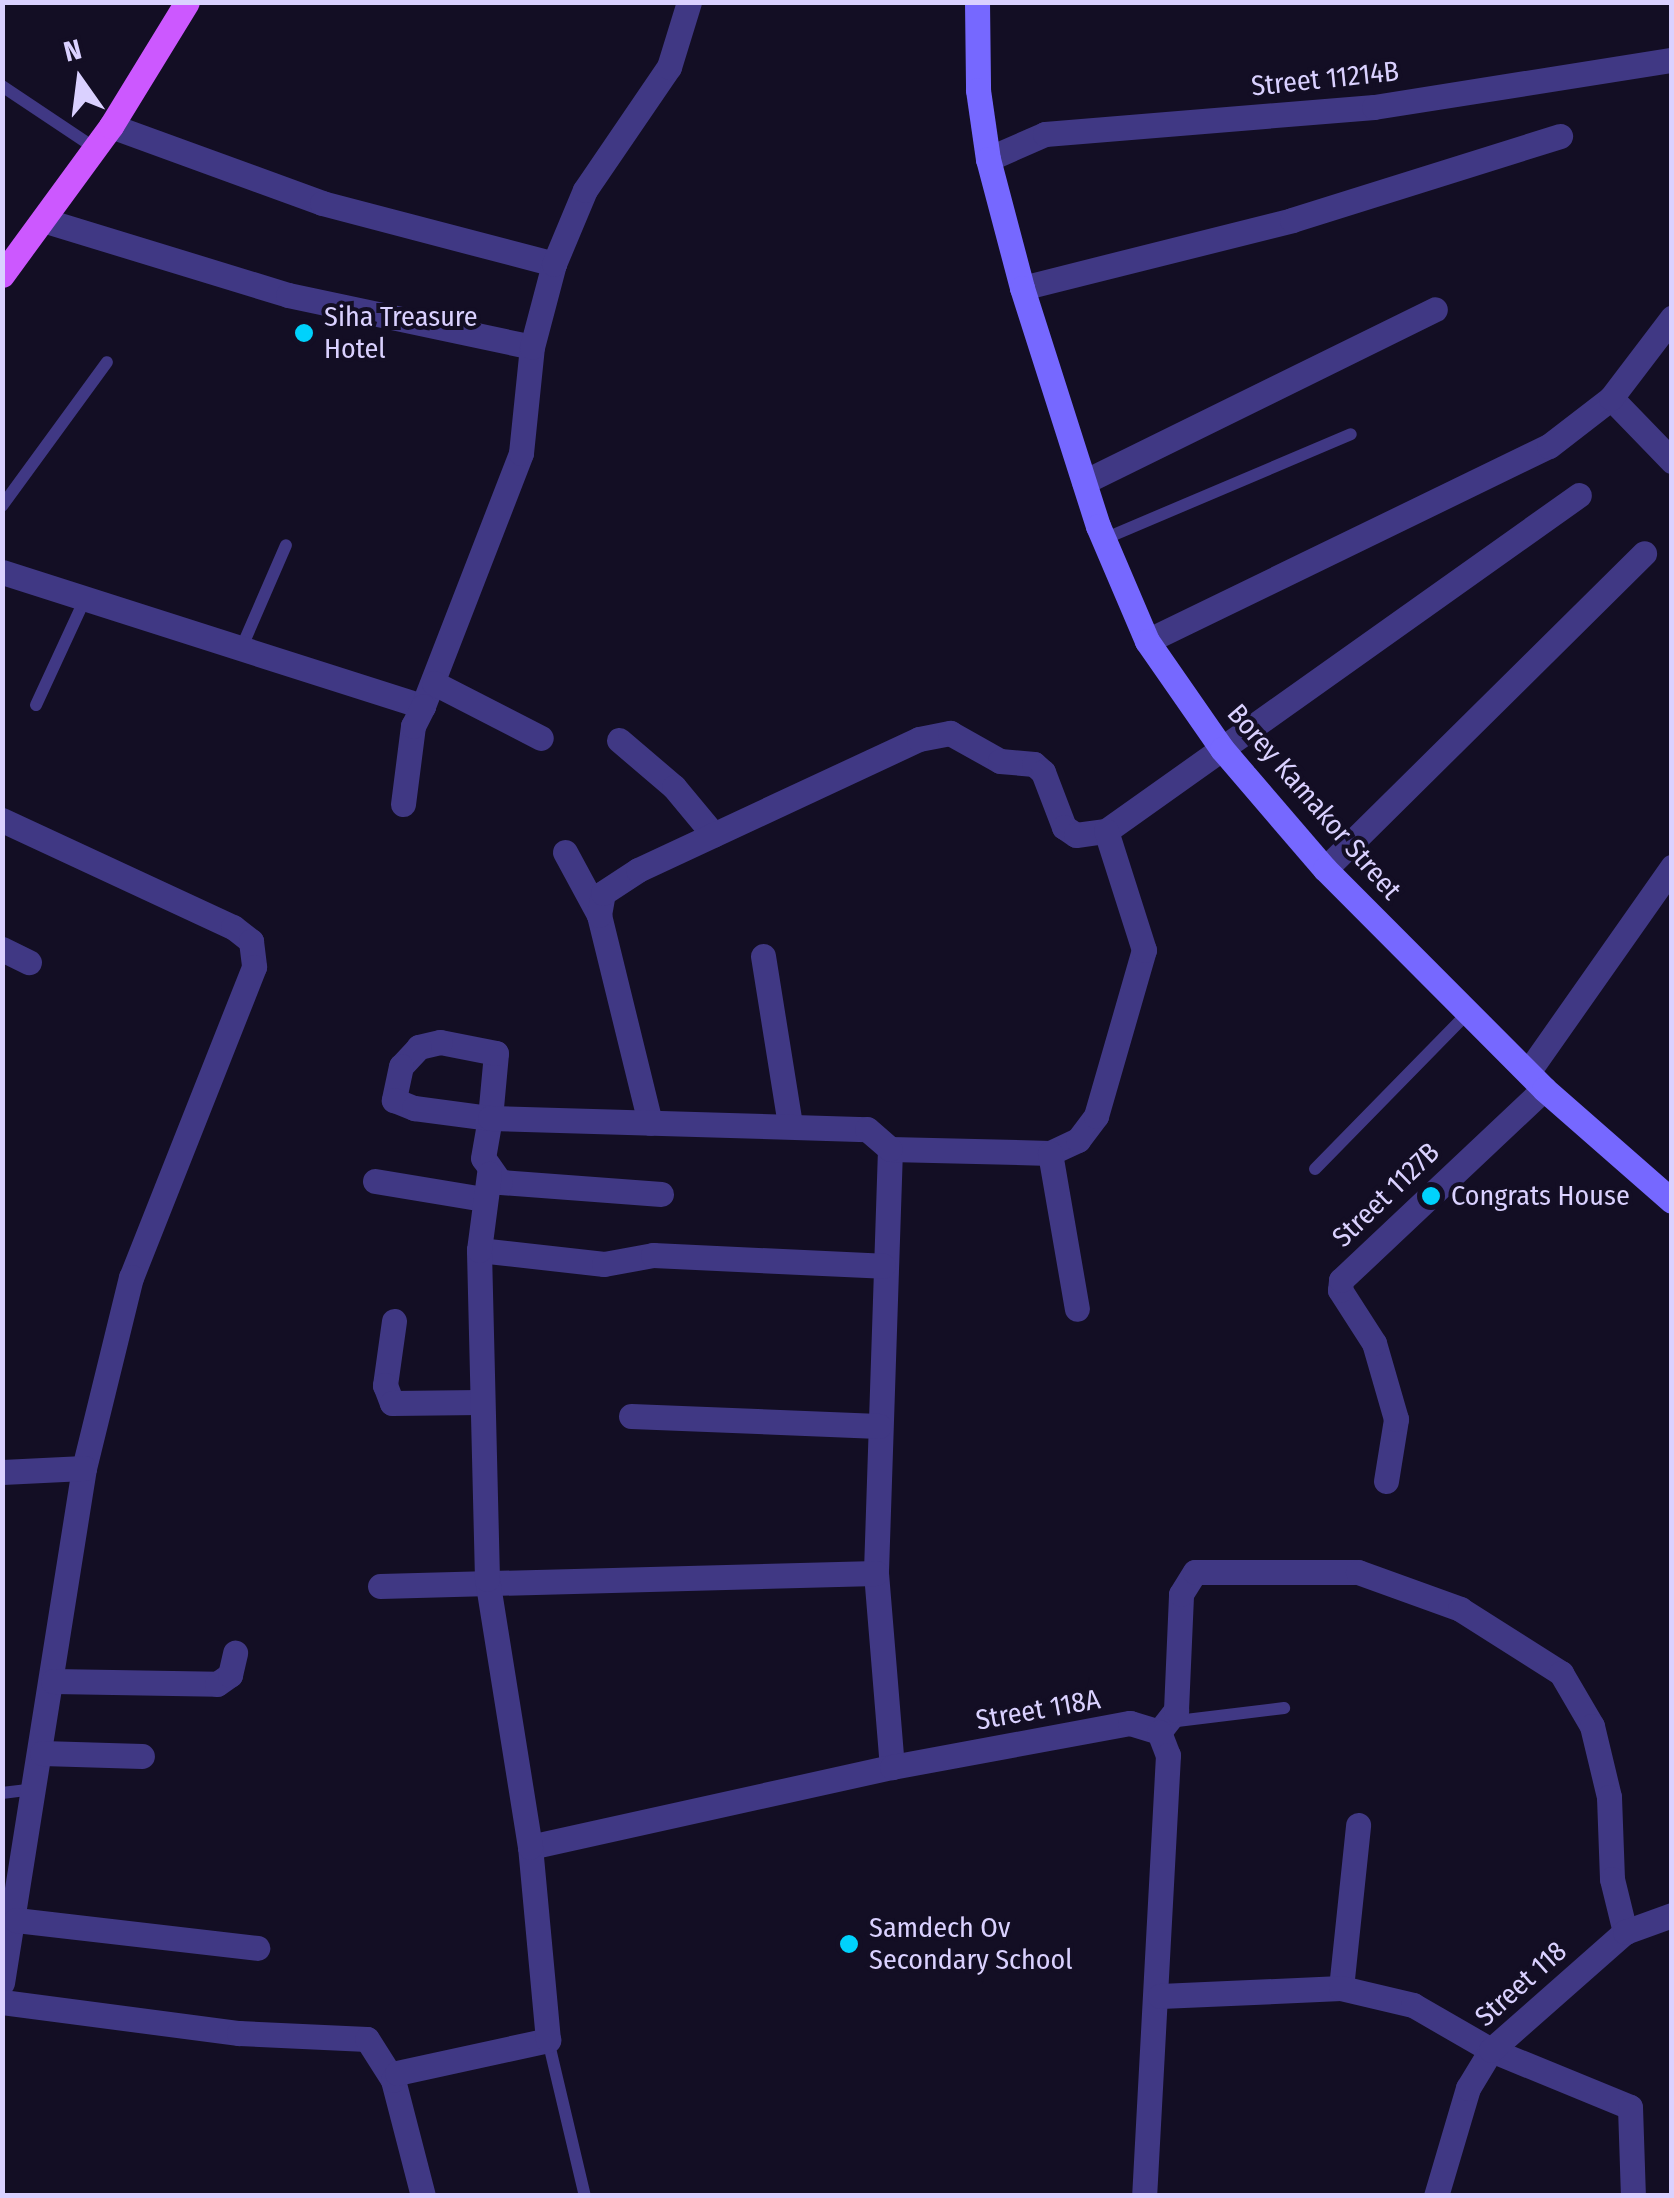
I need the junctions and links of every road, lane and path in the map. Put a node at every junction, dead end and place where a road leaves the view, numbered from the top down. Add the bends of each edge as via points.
1 (186, 2) edge
2 (689, 2) edge
3 (977, 2) edge
4 (1670, 60) edge
5 (2, 86) edge
6 (111, 126) junction
7 (1560, 136) dead end
8 (96, 148) junction
9 (988, 159) junction
10 (43, 220) junction
11 (554, 264) junction
12 (2, 276) edge
13 (1022, 288) junction
14 (1435, 309) dead end
15 (1672, 318) edge
16 (532, 347) junction
17 (107, 362) dead end
18 (1611, 398) junction
19 (1351, 434) dead end
20 (1672, 460) edge
21 (1084, 482) junction
22 (1578, 495) dead end
23 (2, 506) edge
24 (1104, 539) junction
25 (286, 546) dead end
26 (1644, 553) dead end
27 (2, 572) edge
28 (85, 599) junction
29 (1147, 641) junction
30 (241, 649) junction
31 (429, 694) junction
32 (36, 705) dead end
33 (541, 738) dead end
34 (619, 740) dead end
35 (1222, 749) junction
36 (403, 804) dead end
37 (2, 820) edge
38 (1106, 831) junction
39 (714, 835) junction
40 (565, 852) dead end
41 (1672, 868) edge
42 (1325, 870) junction
43 (599, 915) junction
44 (2, 949) edge
45 (763, 956) dead end
46 (29, 962) dead end
47 (1469, 1012) junction
48 (1536, 1081) junction
49 (650, 1123) junction
50 (790, 1125) junction
51 (890, 1149) junction
52 (1050, 1153) junction
53 (1315, 1169) dead end
54 (375, 1181) dead end
55 (486, 1187) junction
56 (662, 1194) dead end
57 (1672, 1201) edge
58 (479, 1250) junction
59 (883, 1266) junction
60 (1077, 1308) dead end
61 (394, 1321) dead end
62 (480, 1402) junction
63 (631, 1416) dead end
64 (879, 1426) junction
65 (84, 1468) junction
66 (2, 1472) edge
67 (1386, 1481) dead end
68 (876, 1572) junction
69 (487, 1579) junction
70 (380, 1586) dead end
71 (235, 1653) dead end
72 (53, 1681) junction
73 (1284, 1708) dead end
74 (1164, 1727) junction
75 (42, 1753) junction
76 (142, 1756) dead end
77 (892, 1767) junction
78 (36, 1789) junction
79 (2, 1793) edge
80 (1358, 1825) dead end
81 (530, 1847) junction
82 (1672, 1914) edge
83 (16, 1920) junction
84 (1625, 1932) junction
85 (258, 1948) dead end
86 (2, 1983) edge
87 (1341, 1988) junction
88 (1160, 1996) junction
89 (2, 2002) edge
90 (548, 2040) junction
91 (1491, 2050) junction
92 (393, 2080) junction
93 (424, 2196) edge
94 (585, 2196) edge
95 (1144, 2196) edge
96 (1436, 2196) edge
97 (1632, 2196) edge

1 - 6 main road
2 - 11 street via 669,66 585,190
3 - 9 main road, Borey Kamakor Street
4 - 9 street, Street 11214B via 1374,107 1044,134
5 - 8 lane
6 - 8 main road
6 - 11 street via 322,203
7 - 13 street via 1292,220
8 - 10 main road
9 - 13 main road, Borey Kamakor Street
10 - 12 main road
10 - 16 street via 288,295
11 - 16 street
13 - 21 main road, Borey Kamakor Street
14 - 21 street
15 - 18 street
16 - 31 street via 522,453
17 - 23 lane
18 - 20 street
18 - 29 street via 1550,446
19 - 24 lane
21 - 24 main road, Borey Kamakor Street
22 - 35 street
24 - 29 main road, Borey Kamakor Street
25 - 30 lane
26 - 42 street
27 - 28 street
28 - 30 street
28 - 32 lane
29 - 35 main road, Borey Kamakor Street
30 - 31 street
31 - 33 street
31 - 36 street via 413,726
34 - 39 street via 674,787
35 - 38 street
35 - 42 main road, Borey Kamakor Street
37 - 65 street via 233,927 250,941 254,967 131,1277
38 - 39 street via 1076,835 1064,827 1034,764 1000,762 950,733 919,740
38 - 52 street via 1144,950 1096,1116 1078,1140
39 - 43 street via 618,880 603,893
40 - 43 street
41 - 48 street
42 - 47 main road, Borey Kamakor Street
43 - 49 street
44 - 46 street
45 - 50 street
47 - 48 main road, Borey Kamakor Street
47 - 53 lane
48 - 57 main road, Borey Kamakor Street
48 - 67 street, Street 1127B via 1340,1280 1374,1343 1396,1419
49 - 50 street
49 - 55 street via 490,1118
50 - 51 street via 867,1129
51 - 52 street
51 - 59 street
52 - 60 street
54 - 55 street
55 - 56 street via 500,1182
55 - 58 street
58 - 59 street via 604,1264 653,1255
58 - 62 street
59 - 64 street
61 - 62 street via 385,1385 392,1402
62 - 69 street
63 - 64 street
64 - 68 street
65 - 66 street
65 - 72 street
68 - 69 street
68 - 77 street
69 - 70 street
69 - 81 street
71 - 72 street via 230,1675 217,1684
72 - 75 street
73 - 74 lane
74 - 77 street, Street 118A via 1130,1723
74 - 84 street via 1176,1710 1181,1594 1195,1572 1358,1572 1460,1609 1562,1673 1592,1726 1610,1797 1612,1879
74 - 88 street
75 - 76 street
75 - 78 street
77 - 81 street, Street 118A
78 - 79 lane
78 - 83 street
80 - 87 street
81 - 90 street
82 - 84 street, Street 118
83 - 85 street
83 - 86 street
84 - 91 street, Street 118
87 - 88 street
87 - 91 street via 1413,2004
88 - 95 street
89 - 92 street via 238,2033 367,2039
90 - 92 street via 397,2073
90 - 94 lane
91 - 96 street, Street 118 via 1468,2088
91 - 97 street via 1630,2107 1636,2148
92 - 93 street

